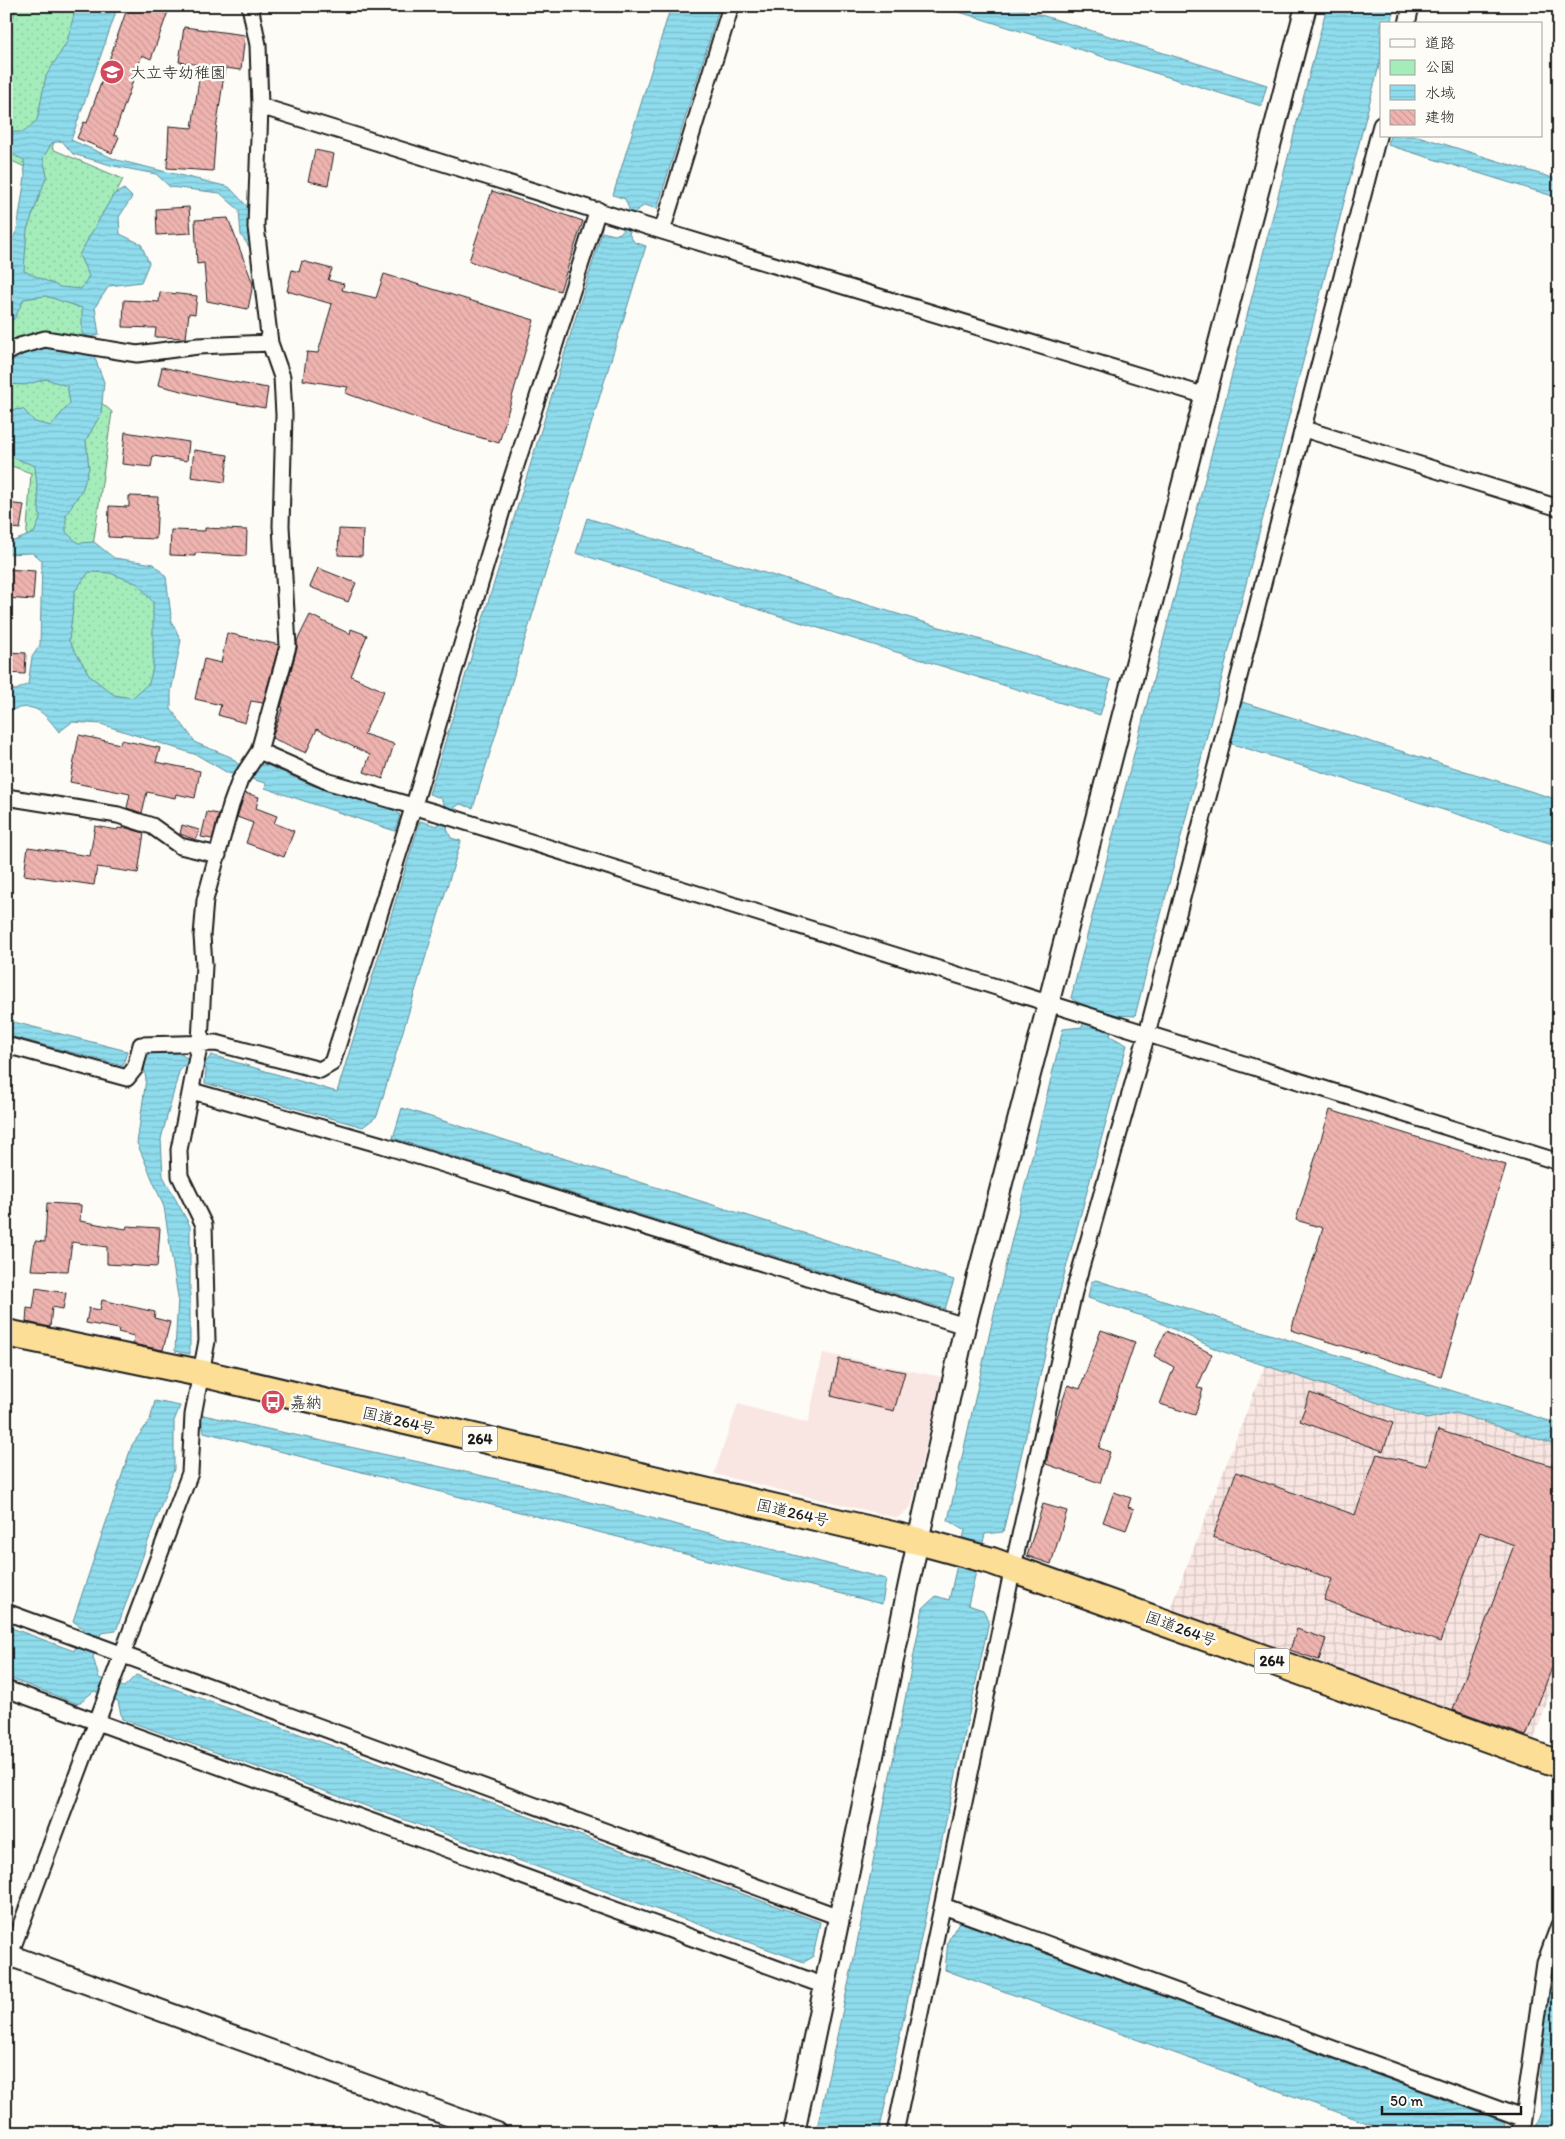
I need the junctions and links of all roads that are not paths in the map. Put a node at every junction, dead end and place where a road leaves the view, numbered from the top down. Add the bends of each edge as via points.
1 (250, 6) edge
2 (732, 6) edge
3 (1306, 6) edge
4 (1412, 6) edge
5 (1408, 22) edge
6 (260, 106) junction
7 (1380, 129) edge
8 (598, 210) junction
9 (662, 231) junction
10 (270, 343) junction
11 (6, 354) edge
12 (1206, 396) junction
13 (1304, 428) junction
14 (1559, 508) edge
15 (259, 751) junction
16 (6, 797) edge
17 (414, 806) junction
18 (218, 855) junction
19 (1048, 1004) junction
20 (1147, 1034) junction
21 (6, 1045) edge
22 (199, 1048) junction
23 (192, 1091) junction
24 (1559, 1162) edge
25 (965, 1326) junction
26 (6, 1332) edge
27 (200, 1373) junction
28 (918, 1541) junction
29 (1012, 1567) junction
30 (6, 1612) edge
31 (121, 1655) junction
32 (6, 1689) edge
33 (96, 1722) junction
34 (1559, 1764) edge
35 (943, 1906) junction
36 (839, 1917) junction
37 (1559, 1924) edge
38 (7, 1958) edge
39 (824, 1986) junction
40 (1522, 2126) edge
41 (497, 2133) edge
42 (794, 2133) edge
43 (895, 2133) edge

1 - 6 street via 258,45
2 - 9 street
3 - 12 street
4 - 5 street
6 - 8 street
6 - 10 street via 256,226
7 - 13 street
8 - 9 street
8 - 17 street via 509,487
9 - 12 street
10 - 11 street via 198,346 137,354 44,339
10 - 15 street via 282,377 284,415 280,526 288,646
12 - 19 street
13 - 14 street
13 - 20 street
15 - 17 street via 329,782
15 - 18 street via 240,780
16 - 18 street via 118,815 152,826 180,846
17 - 19 street
17 - 22 street via 332,1063 320,1070 216,1043
18 - 22 street via 205,900
19 - 20 street
19 - 25 street
20 - 24 street
20 - 29 street via 1074,1292
21 - 22 street via 127,1078 135,1068 141,1044
22 - 23 street
23 - 25 street via 391,1148
23 - 27 street via 179,1150 180,1176 204,1225 207,1341
25 - 28 street
26 - 27 highway, 国道264号 / 264
27 - 28 highway, 国道264号 / 264
27 - 31 street via 193,1415 190,1473
28 - 29 highway, 国道264号 / 264
28 - 36 street
29 - 34 highway, 国道264号 / 264
29 - 35 street
30 - 31 street
31 - 33 street
31 - 36 street
32 - 33 street
33 - 38 street
33 - 39 street
35 - 40 street
35 - 43 street
36 - 39 street
37 - 40 street via 1545,1963
38 - 41 street
39 - 42 street

